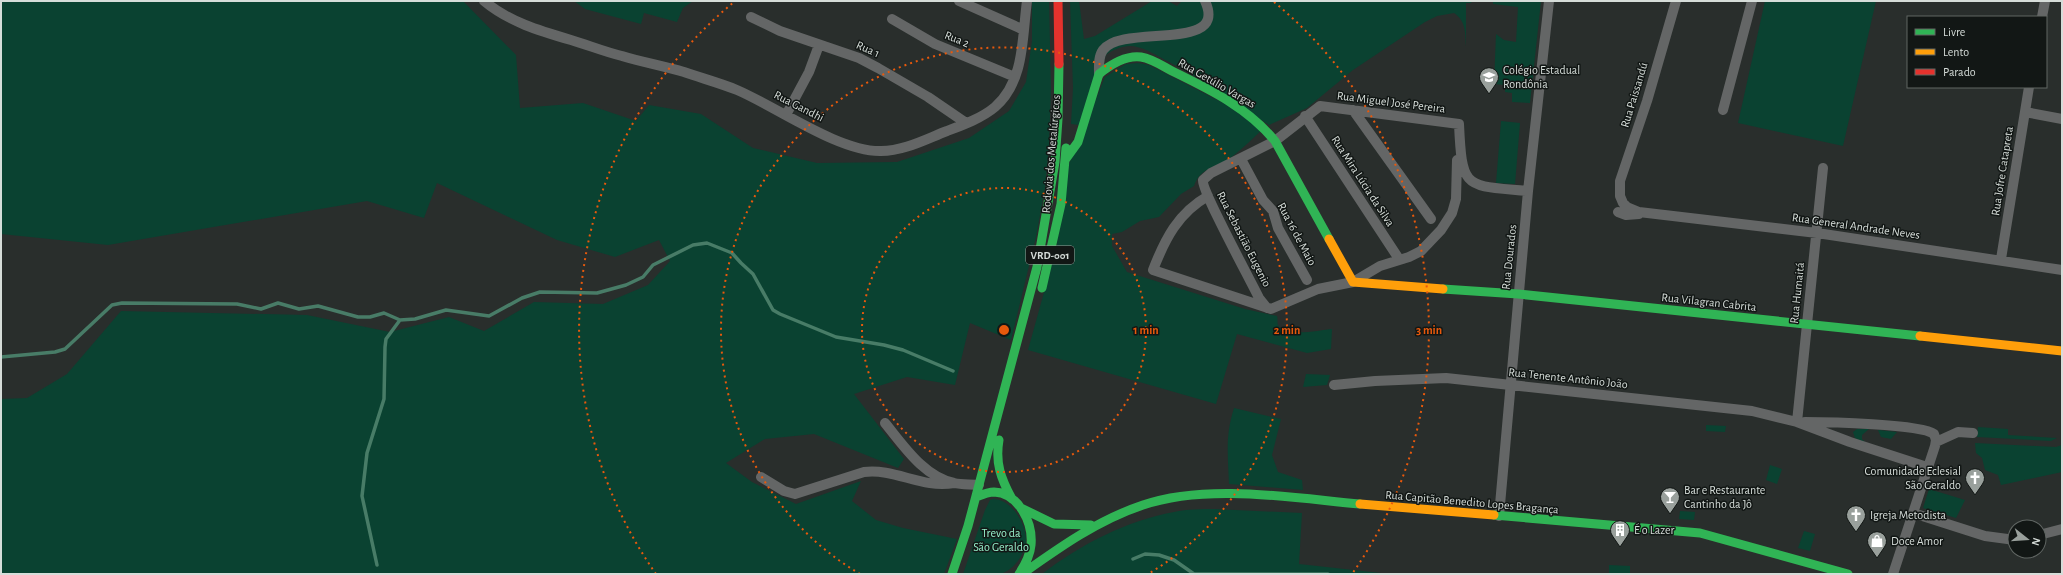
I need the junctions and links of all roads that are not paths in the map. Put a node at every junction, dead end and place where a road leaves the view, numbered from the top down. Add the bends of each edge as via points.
1 (484, 1) edge
2 (959, 1) edge
3 (1027, 1) edge
4 (1058, 1) edge
5 (1205, 1) edge
6 (1549, 1) edge
7 (1676, 1) edge
8 (1752, 1) edge
9 (2045, 1) edge
10 (2042, 16) edge
11 (751, 17) dead end
12 (892, 19) dead end
13 (1068, 24) dead end
14 (1024, 30) junction
15 (819, 45) junction
16 (1099, 74) junction
17 (1068, 75) dead end
18 (1015, 77) junction
19 (2029, 88) edge
20 (1353, 110) junction
21 (1723, 110) dead end
22 (2025, 112) junction
23 (786, 115) junction
24 (1305, 116) junction
25 (2062, 118) edge
26 (966, 123) junction
27 (1067, 137) dead end
28 (1275, 141) junction
29 (1460, 142) junction
30 (1241, 159) junction
31 (1065, 160) junction
32 (1823, 168) dead end
33 (1528, 191) junction
34 (1208, 196) junction
35 (1620, 196) joint
36 (1618, 212) dead end
37 (1647, 213) junction
38 (1431, 219) dead end
39 (1817, 233) junction
40 (1399, 259) junction
41 (2001, 259) junction
42 (2062, 270) edge
43 (1307, 280) dead end
44 (1353, 282) junction
45 (1518, 294) junction
46 (1268, 308) junction
47 (1807, 324) junction
48 (2062, 351) edge
49 (1510, 384) junction
50 (1334, 385) dead end
51 (1797, 422) junction
52 (885, 423) dead end
53 (1855, 423) junction
54 (1973, 433) dead end
55 (1935, 438) junction
56 (1850, 442) junction
57 (1927, 467) junction
58 (761, 477) dead end
59 (954, 483) junction
60 (979, 485) junction
61 (976, 497) junction
62 (1012, 499) junction
63 (1020, 508) junction
64 (1913, 513) junction
65 (1499, 516) junction
66 (1094, 524) junction
67 (2062, 529) edge
68 (2047, 533) edge
69 (2007, 539) edge
70 (952, 574) edge
71 (1021, 574) edge
72 (1848, 574) edge
73 (1893, 574) edge

1 - 23 street, Rua Gandhi via 521,24 737,90
2 - 14 street
3 - 14 street, Rua Gandhi
4 - 60 main road, Rodovia dos Metalúrgicos via 1059,110 1054,172 1045,229
5 - 16 street via 1208,19 1202,29 1190,33 1135,37 1114,42 1100,55
6 - 33 street, Rua Dourados
7 - 35 street, Rua Paissandú via 1647,101 1620,181
8 - 21 street
9 - 10 street
11 - 15 street, Rua 1
12 - 18 street, Rua 2 via 935,44
13 - 17 main road
14 - 18 street, Rua Gandhi
15 - 23 street via 809,72
15 - 26 street, Rua 1 via 859,58 878,68
16 - 28 main road, Rua Getúlio Vargas via 1124,59 1148,59 1248,113
16 - 31 main road via 1078,142
18 - 26 street, Rua Gandhi via 995,107
19 - 22 street, Rua Jofre Catapreta
20 - 24 street, Rua Miguel José Pereira via 1320,106
20 - 29 street, Rua Miguel José Pereira via 1459,124
20 - 38 street
22 - 25 street
22 - 41 street, Rua Jofre Catapreta
23 - 26 street, Rua Gandhi via 843,142 880,151 897,150
24 - 28 street
24 - 40 street, Rua Mira Lúcia da Silva
27 - 31 main road, Rodovia dos Metalúrgicos / VRD-001
28 - 30 street
28 - 44 main road, Rua Getúlio Vargas
29 - 33 street via 1462,164 1470,181 1481,186
29 - 40 street via 1454,144 1458,165 1454,207 1448,221 1421,251
30 - 34 street, Rua Sebastião Eugenio via 1211,173 1203,180
30 - 43 street, Rua 16 de Maio via 1263,200 1273,211 1278,228
31 - 62 main road, Rodovia dos Metalúrgicos / VRD-001 via 1056,233 997,449 997,470
32 - 39 street, Rua Humaitá
33 - 45 street, Rua Dourados
34 - 46 street, Rua Sebastião Eugenio via 1259,298
34 - 46 street via 1194,204 1177,221 1152,270
35 - 37 street, Rua General Andrade Neves via 1627,207
36 - 37 street, Rua General Andrade Neves via 1626,215
37 - 39 street, Rua General Andrade Neves
39 - 41 street, Rua General Andrade Neves
39 - 47 street, Rua Humaitá
40 - 44 street via 1372,270
41 - 42 street, Rua General Andrade Neves
44 - 45 main road, Rua Vilagran Cabrita
44 - 46 street via 1318,289 1279,307
45 - 47 main road, Rua Vilagran Cabrita
45 - 49 street, Rua Dourados
47 - 48 main road, Rua Vilagran Cabrita
47 - 51 street, Rua Humaitá
49 - 50 street, Rua Tenente Antônio João via 1446,378
49 - 51 street, Rua Tenente Antônio João via 1738,409
49 - 65 street, Rua Dourados
51 - 53 street, Rua Tenente Antônio João
51 - 56 street, Rua Tenente Antônio João
52 - 59 street via 918,463
53 - 55 street, Rua Tenente Antônio João via 1925,430
53 - 56 street via 1847,434
54 - 55 street via 1958,432
55 - 57 street
56 - 57 street, Rua Tenente Antônio João
57 - 64 street
58 - 59 street via 784,491 796,494 874,471 924,484
59 - 60 street
60 - 61 main road, Rodovia dos Metalúrgicos
61 - 62 main road, VRD-001 via 992,492
61 - 70 main road, Rodovia dos Metalúrgicos
62 - 63 main road, Rua Capitão Benedito Lopes Bragança / VRD-001
63 - 66 main road, Rua Capitão Benedito Lopes Bragança via 1055,525
63 - 71 main road, Rua Capitão Benedito Lopes Bragança / VRD-001 via 1032,539
64 - 69 street via 1985,536
64 - 73 street
65 - 66 main road, Rua Capitão Benedito Lopes Bragança via 1270,496 1213,494 1183,496 1142,504
65 - 72 main road, Rua Capitão Benedito Lopes Bragança via 1700,533
66 - 71 main road, Rua Capitão Benedito Lopes Bragança
67 - 68 street

